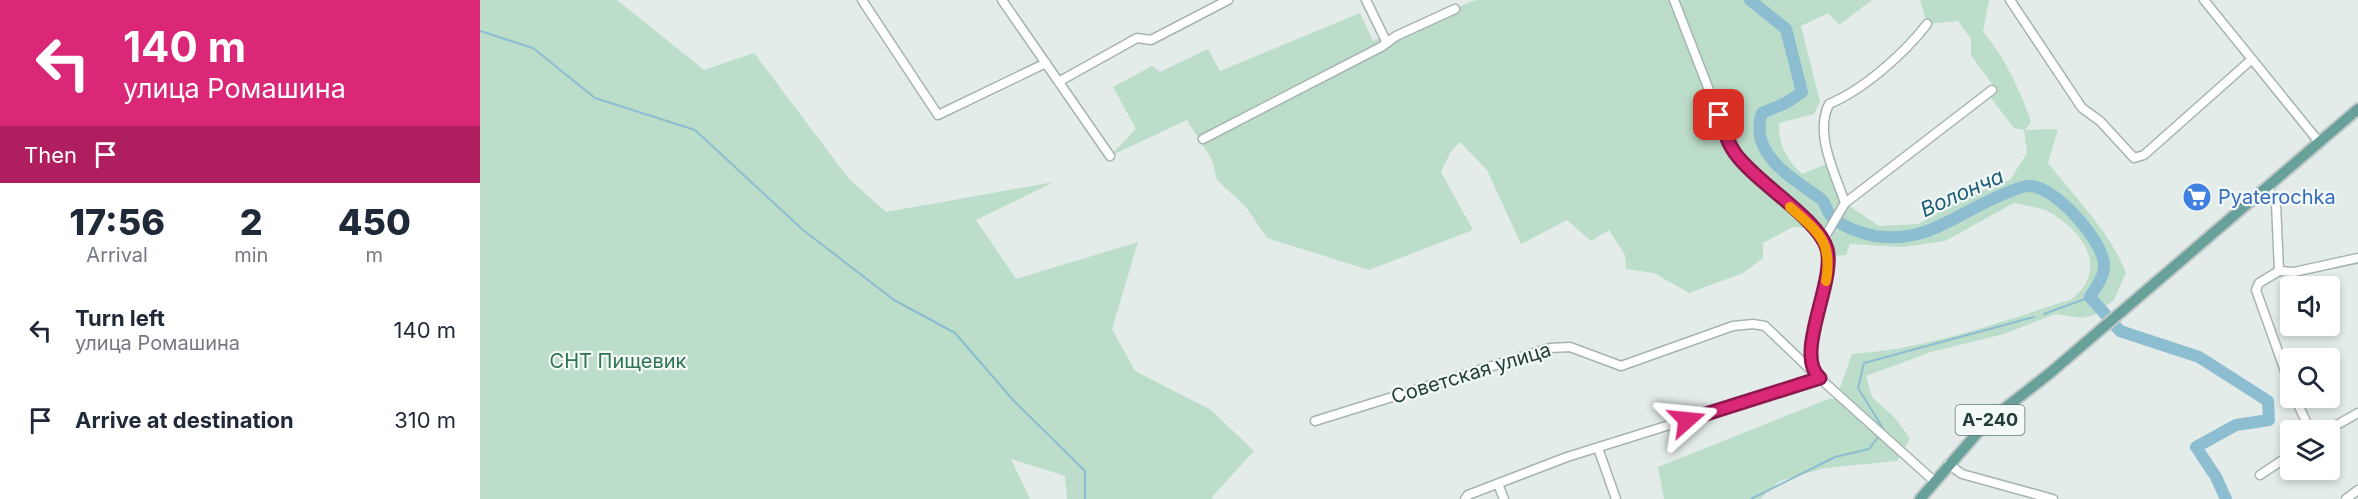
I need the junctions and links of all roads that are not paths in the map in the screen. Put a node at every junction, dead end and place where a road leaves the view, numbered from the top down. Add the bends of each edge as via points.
1 (862, 0) edge
2 (1002, 0) edge
3 (1228, 0) edge
4 (1366, 0) edge
5 (1674, 0) edge
6 (2010, 0) edge
7 (2204, 0) edge
8 (1455, 9) dead end
9 (1927, 24) dead end
10 (1387, 43) junction
11 (2251, 60) junction
12 (1046, 63) junction
13 (1060, 81) junction
14 (1992, 90) dead end
15 (2358, 109) edge
16 (1203, 139) dead end
17 (2319, 142) junction
18 (1110, 156) dead end
19 (2267, 186) junction
20 (1845, 203) junction
21 (1823, 240) junction
22 (2358, 258) edge
23 (2279, 271) junction
24 (2280, 357) edge
25 (1818, 376) junction
26 (2358, 412) edge
27 (1315, 421) dead end
28 (2340, 423) edge
29 (1598, 448) junction
30 (2280, 462) edge
31 (1948, 464) junction
32 (2260, 475) dead end
33 (1934, 481) junction
34 (1498, 484) junction
35 (2358, 490) edge
36 (1468, 496) edge
37 (1504, 499) edge
38 (1616, 499) edge
39 (1920, 499) edge
40 (2053, 499) edge
41 (2346, 499) edge

1 - 12 street via 938,115
2 - 12 street
3 - 13 street via 1151,40 1137,38
4 - 10 street
5 - 21 street via 1730,144 1744,164
6 - 11 street via 2082,108 2100,121 2134,158 2144,155
7 - 11 street
8 - 10 street
9 - 20 street via 1874,76 1846,97 1829,104 1823,116 1823,134
10 - 16 street
11 - 17 street
12 - 13 street
13 - 18 street
14 - 20 street
15 - 17 main road, А-240
17 - 19 main road, А-240
19 - 23 street via 2276,204
19 - 31 main road, А-240 via 1986,423
20 - 21 street
21 - 25 street via 1829,261 1811,351
22 - 23 street via 2294,272
23 - 24 street via 2259,283 2256,290
25 - 27 street, Советская улица via 1765,326 1753,324 1733,326 1621,366 1570,347 1550,348
25 - 29 street
25 - 33 street, Советская улица
26 - 28 street
29 - 34 street
29 - 38 street
30 - 32 street
31 - 33 main road, А-240
31 - 40 street via 1962,474
33 - 39 main road, А-240
34 - 36 street
34 - 37 street
35 - 41 street

